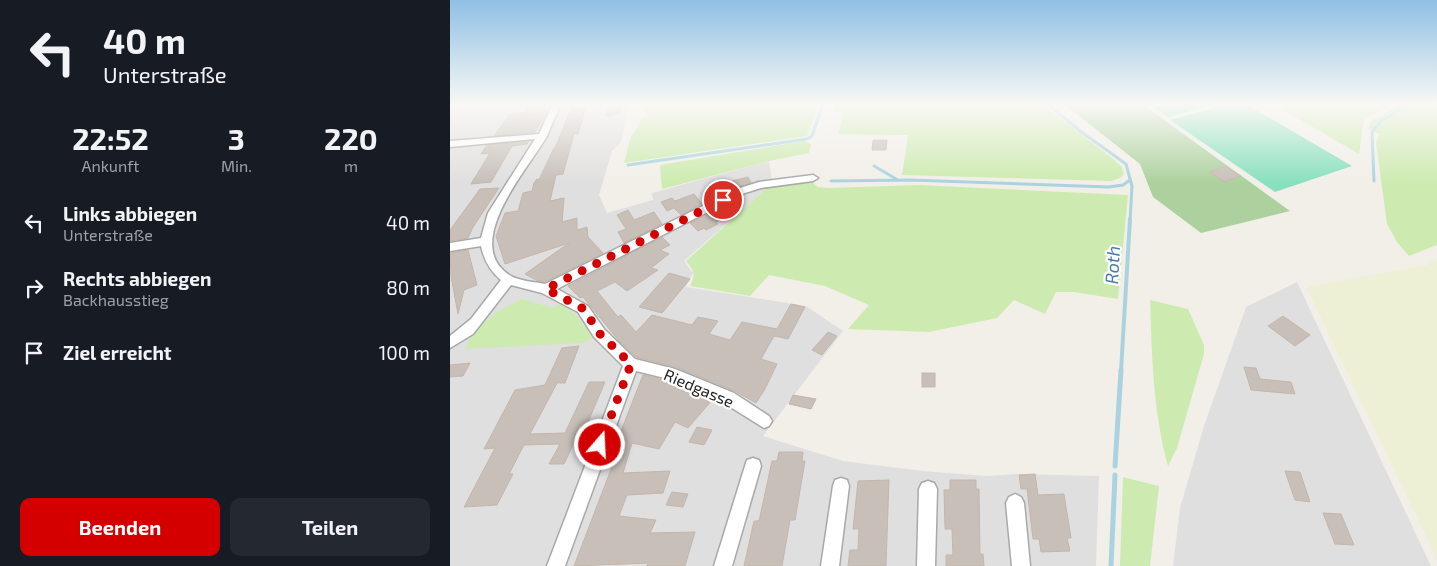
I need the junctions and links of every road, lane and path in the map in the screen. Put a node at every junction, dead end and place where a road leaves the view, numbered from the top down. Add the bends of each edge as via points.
1 (545, 130) edge
2 (542, 136) junction
3 (450, 144) edge
4 (813, 178) dead end
5 (486, 241) junction
6 (450, 247) edge
7 (508, 280) junction
8 (546, 289) junction
9 (450, 343) edge
10 (631, 364) junction
11 (764, 421) dead end
12 (754, 466) dead end
13 (841, 486) dead end
14 (928, 489) dead end
15 (1015, 502) dead end
16 (556, 566) edge
17 (723, 566) edge
18 (830, 566) edge
19 (926, 566) edge
20 (1021, 566) edge

1 - 2 street
2 - 3 street
2 - 5 street via 494,213
4 - 8 street via 758,185 741,191
5 - 6 street
5 - 7 street via 489,257 498,272
7 - 8 street
7 - 9 street via 476,324
8 - 10 street via 584,309 599,333
10 - 11 street, Riedgasse via 676,375 729,398
10 - 16 street
12 - 17 street
13 - 18 street
14 - 19 street
15 - 20 street

